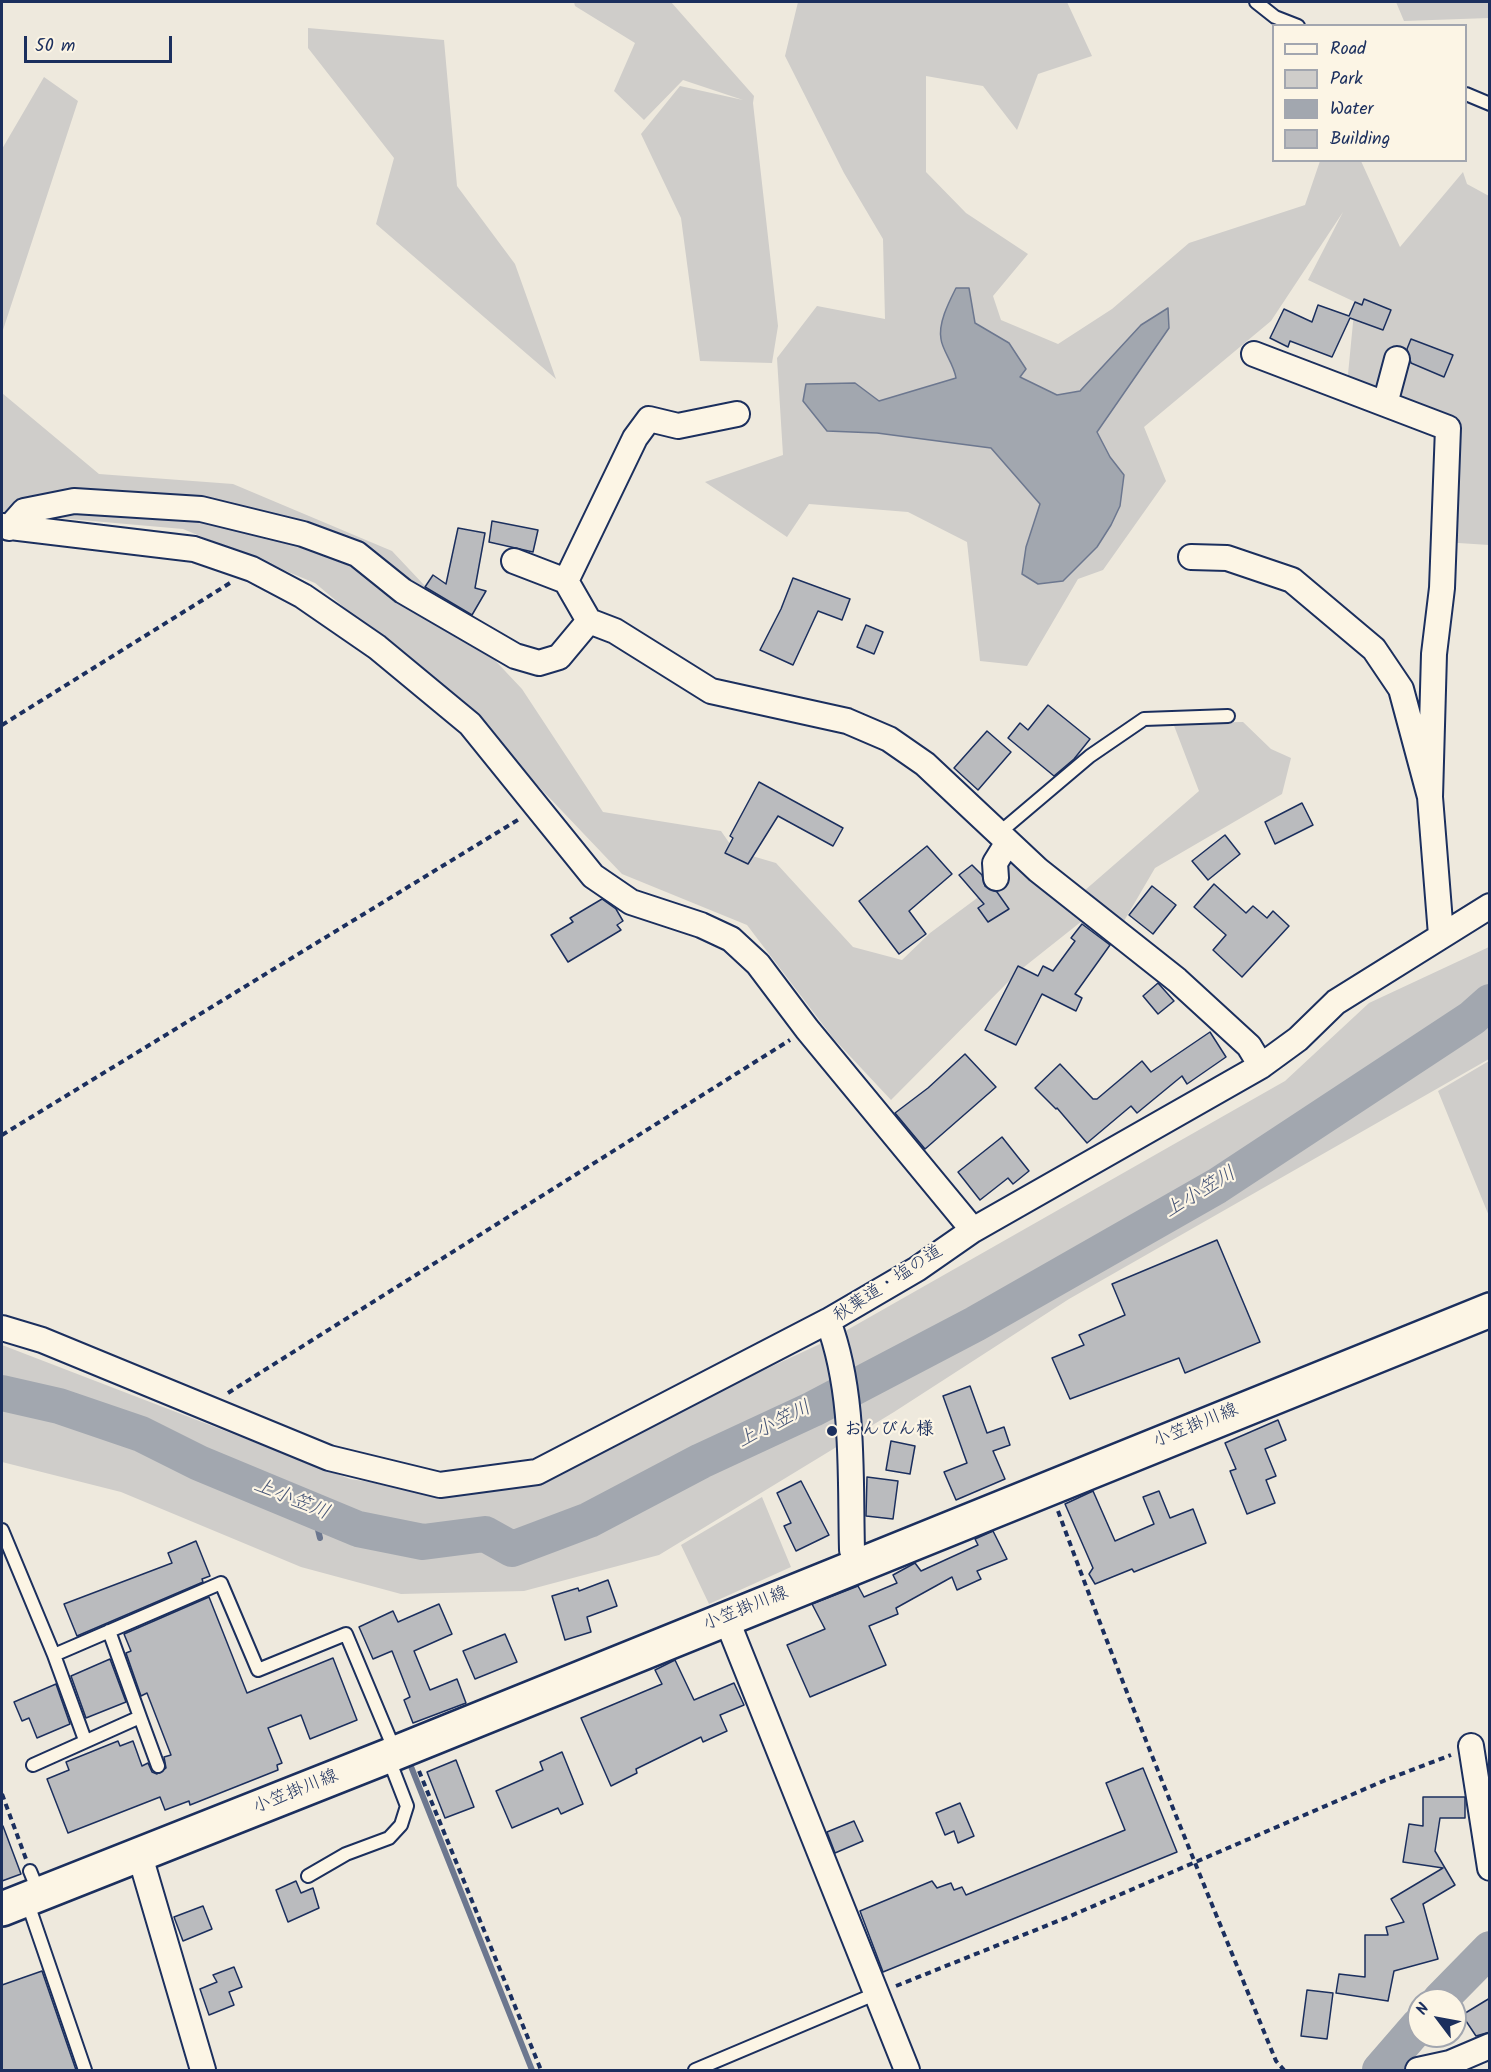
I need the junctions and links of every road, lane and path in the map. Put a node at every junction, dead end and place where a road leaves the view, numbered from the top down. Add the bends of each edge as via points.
1 (1256, 2) edge
2 (1293, 24) edge
3 (1467, 94) edge
4 (1490, 104) edge
5 (1254, 354) dead end
6 (1397, 358) dead end
7 (1385, 404) junction
8 (737, 414) dead end
9 (5, 527) edge
10 (1191, 557) dead end
11 (514, 561) dead end
12 (252, 570) junction
13 (566, 581) junction
14 (590, 621) junction
15 (1228, 716) dead end
16 (2, 725) edge
17 (1430, 797) junction
18 (539, 807) junction
19 (1004, 838) junction
20 (996, 878) dead end
21 (1490, 906) edge
22 (1441, 935) junction
23 (807, 1029) junction
24 (1261, 1066) junction
25 (2, 1135) edge
26 (973, 1230) junction
27 (1490, 1310) edge
28 (828, 1321) junction
29 (2, 1328) edge
30 (207, 1406) junction
31 (1049, 1488) junction
32 (2, 1530) edge
33 (859, 1565) junction
34 (726, 1618) junction
35 (109, 1631) junction
36 (54, 1655) junction
37 (140, 1717) junction
38 (85, 1740) junction
39 (1471, 1746) joint
40 (398, 1752) junction
41 (33, 1765) dead end
42 (158, 1766) dead end
43 (2, 1794) edge
44 (140, 1856) junction
45 (1196, 1864) junction
46 (1490, 1868) edge
47 (308, 1876) dead end
48 (24, 1893) edge
49 (875, 1994) junction
50 (1490, 2046) edge
51 (85, 2070) edge
52 (203, 2070) edge
53 (541, 2070) edge
54 (695, 2070) edge
55 (907, 2070) edge
56 (1284, 2070) edge
57 (1418, 2070) edge

1 - 2 lane
3 - 4 lane
5 - 7 street
6 - 7 street
7 - 17 street via 1448,428
8 - 13 street via 678,426 649,419 635,438
9 - 12 street via 194,549
9 - 14 street via 24,511 74,501 201,509 303,534 357,554 403,591 515,656 539,663 559,657
10 - 17 street via 1227,558 1292,580 1374,649 1401,689
11 - 13 street
12 - 16 path
12 - 18 street via 303,596 378,647 470,724
13 - 14 street
14 - 19 street via 615,631 711,691 846,721 889,739 925,764
15 - 19 lane via 1144,719 1090,756
17 - 22 street
18 - 23 street via 593,876 631,902 731,939 758,964
18 - 25 path
19 - 20 street via 994,863
19 - 24 street via 1038,870 1178,980 1249,1046
21 - 22 street, 秋葉道・塩の道
22 - 24 street, 秋葉道・塩の道 via 1336,1002 1298,1039
23 - 26 street
23 - 30 path
24 - 26 street, 秋葉道・塩の道
26 - 28 street, 秋葉道・塩の道 via 917,1269
27 - 31 main road, 小笠掛川線
28 - 30 street via 537,1472 440,1485 329,1458
28 - 33 street, 秋葉道・塩の道 via 838,1346 848,1416 852,1550
29 - 30 street via 42,1340
31 - 33 main road, 小笠掛川線
31 - 45 path
32 - 36 lane
33 - 34 main road, 小笠掛川線
34 - 40 main road, 小笠掛川線
34 - 49 street
35 - 36 lane
35 - 37 lane
35 - 40 lane via 221,1583 258,1670 346,1634
36 - 38 lane
37 - 38 lane
37 - 42 lane
38 - 41 lane
39 - 45 path
39 - 46 street
40 - 44 main road, 小笠掛川線
40 - 47 lane via 407,1806 401,1825 390,1838 346,1854
40 - 53 path
43 - 48 path
44 - 48 main road, 小笠掛川線
44 - 52 street
45 - 49 path
45 - 56 path via 1276,2061
48 - 51 lane
49 - 54 lane
49 - 55 street
50 - 57 street via 1450,2063

